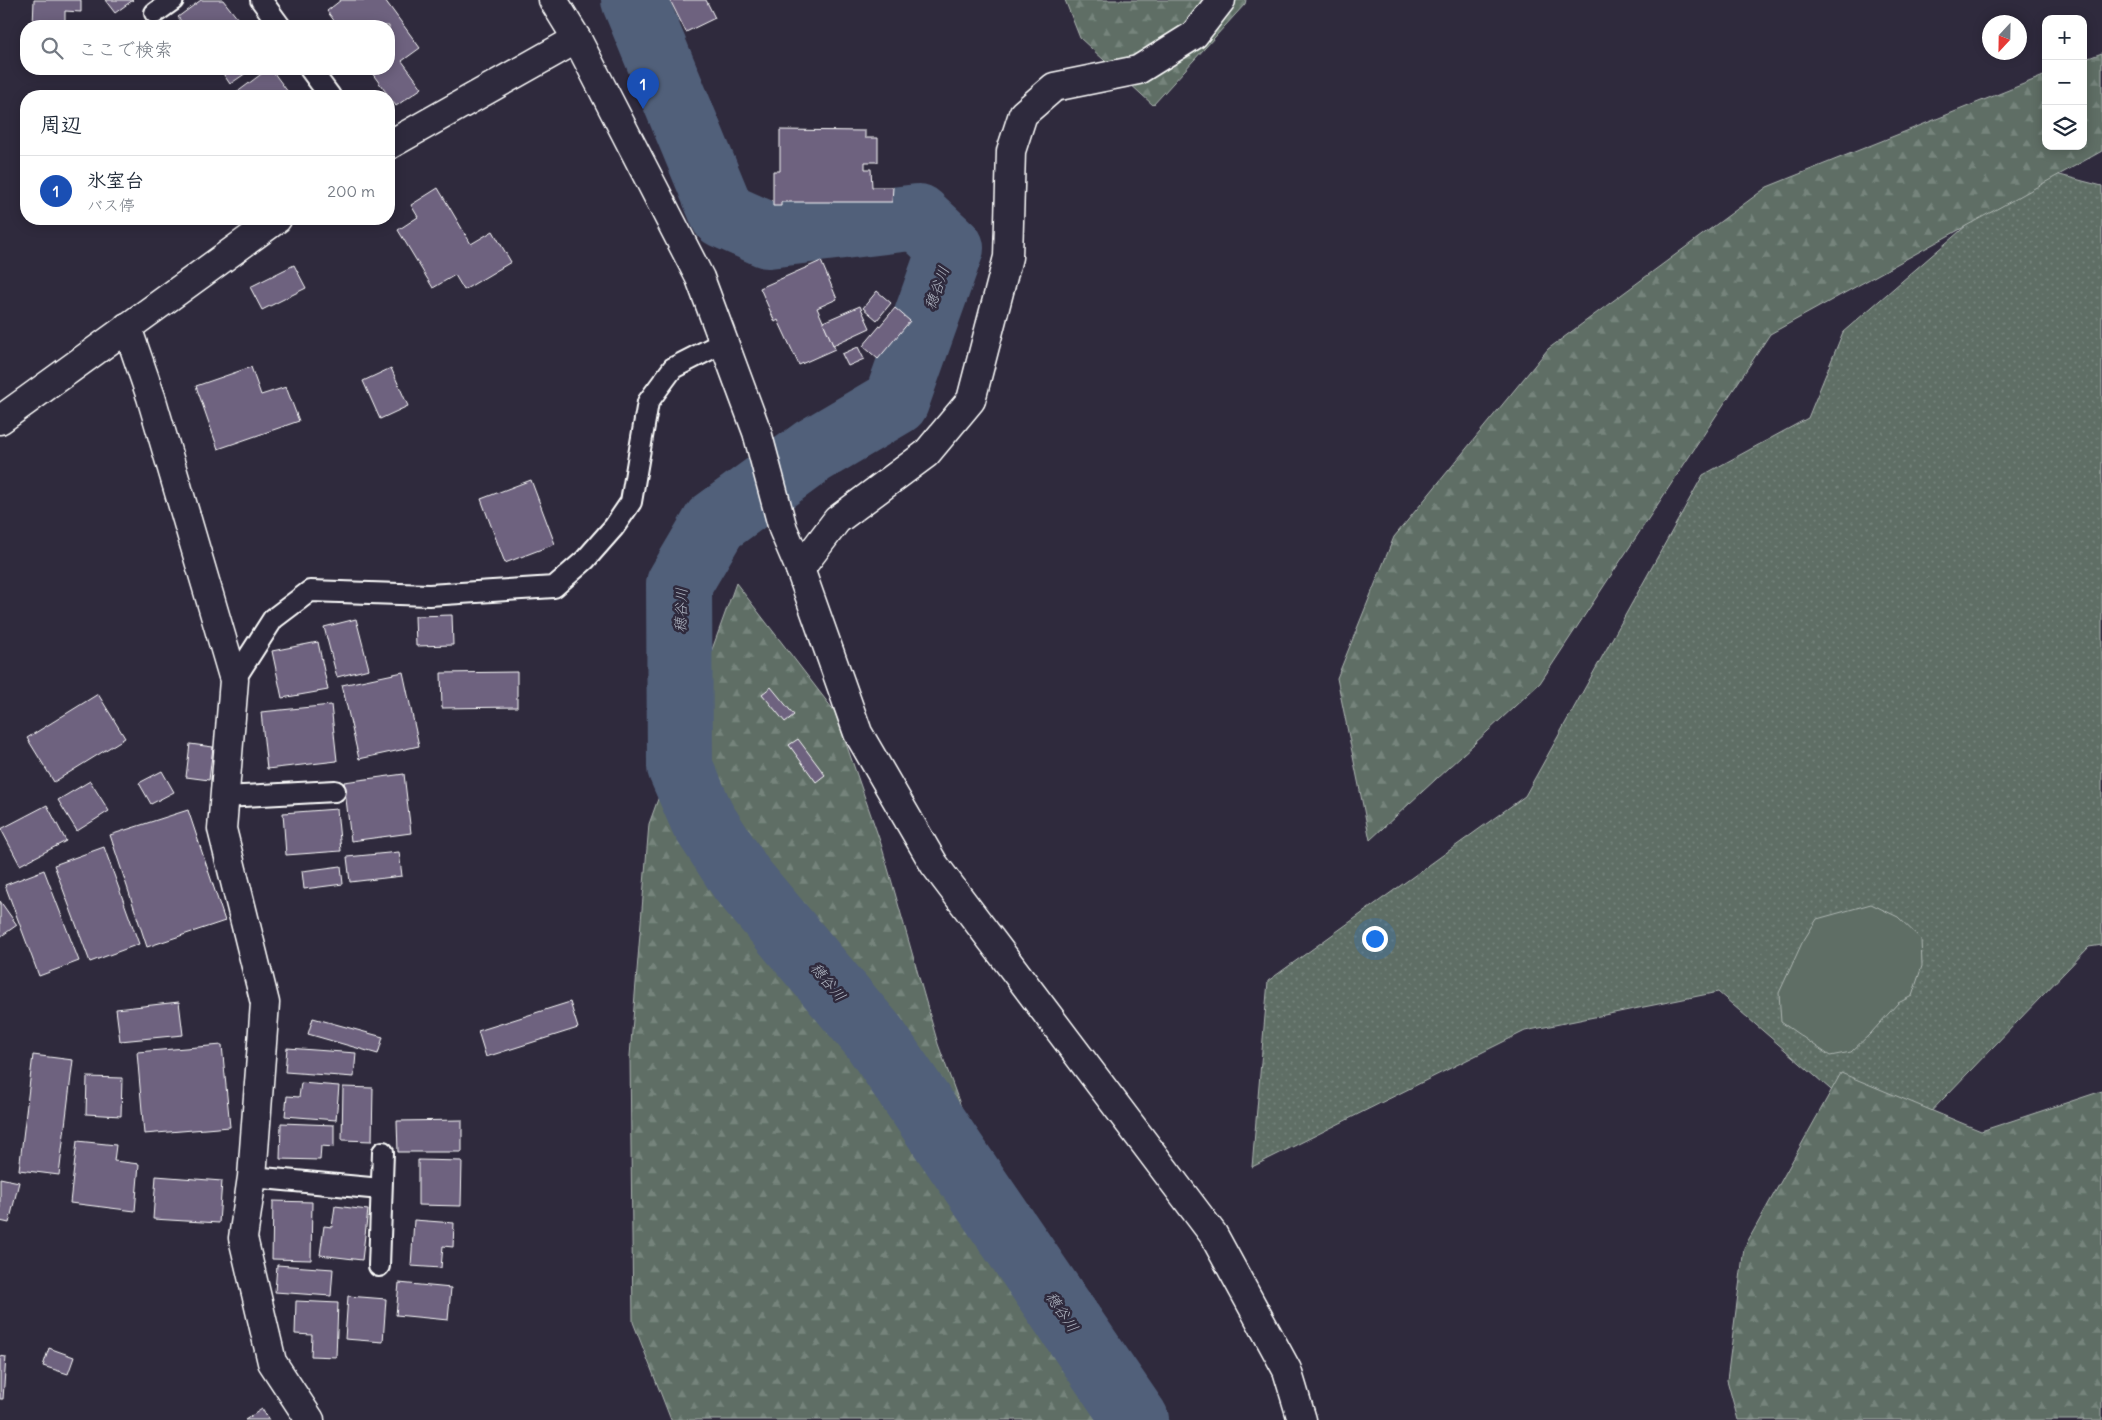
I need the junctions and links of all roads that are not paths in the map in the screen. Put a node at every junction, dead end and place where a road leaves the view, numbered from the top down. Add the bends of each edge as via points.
1 (174, 0) edge
2 (261, 0) edge
3 (553, 0) edge
4 (1221, 0) edge
5 (154, 13) dead end
6 (276, 20) edge
7 (577, 39) junction
8 (314, 75) edge
9 (326, 90) edge
10 (395, 142) edge
11 (269, 225) edge
12 (127, 327) junction
13 (724, 342) junction
14 (0, 420) edge
15 (800, 569) junction
16 (234, 680) junction
17 (335, 791) dead end
18 (224, 797) junction
19 (383, 1152) dead end
20 (252, 1178) junction
21 (381, 1189) junction
22 (379, 1266) dead end
23 (310, 1420) edge
24 (1302, 1420) edge

1 - 5 lane
2 - 6 lane
3 - 7 street
4 - 15 street via 1194,35 1138,70 1054,87 1024,114 1011,151 1008,258 971,400 926,454 837,520
7 - 10 street
7 - 13 street via 700,278
8 - 9 lane
11 - 12 street
12 - 14 street
12 - 16 street via 151,397
13 - 15 street via 757,432 783,529
13 - 16 lane via 673,368 648,402 631,502 585,560 554,587 429,595 310,591 273,619
15 - 24 street via 858,733 930,856 1213,1234 1287,1370
16 - 18 street
17 - 18 lane
18 - 20 street via 222,829 265,1003
19 - 21 lane
20 - 21 lane
20 - 23 street via 243,1238 260,1316 272,1362
21 - 22 lane

